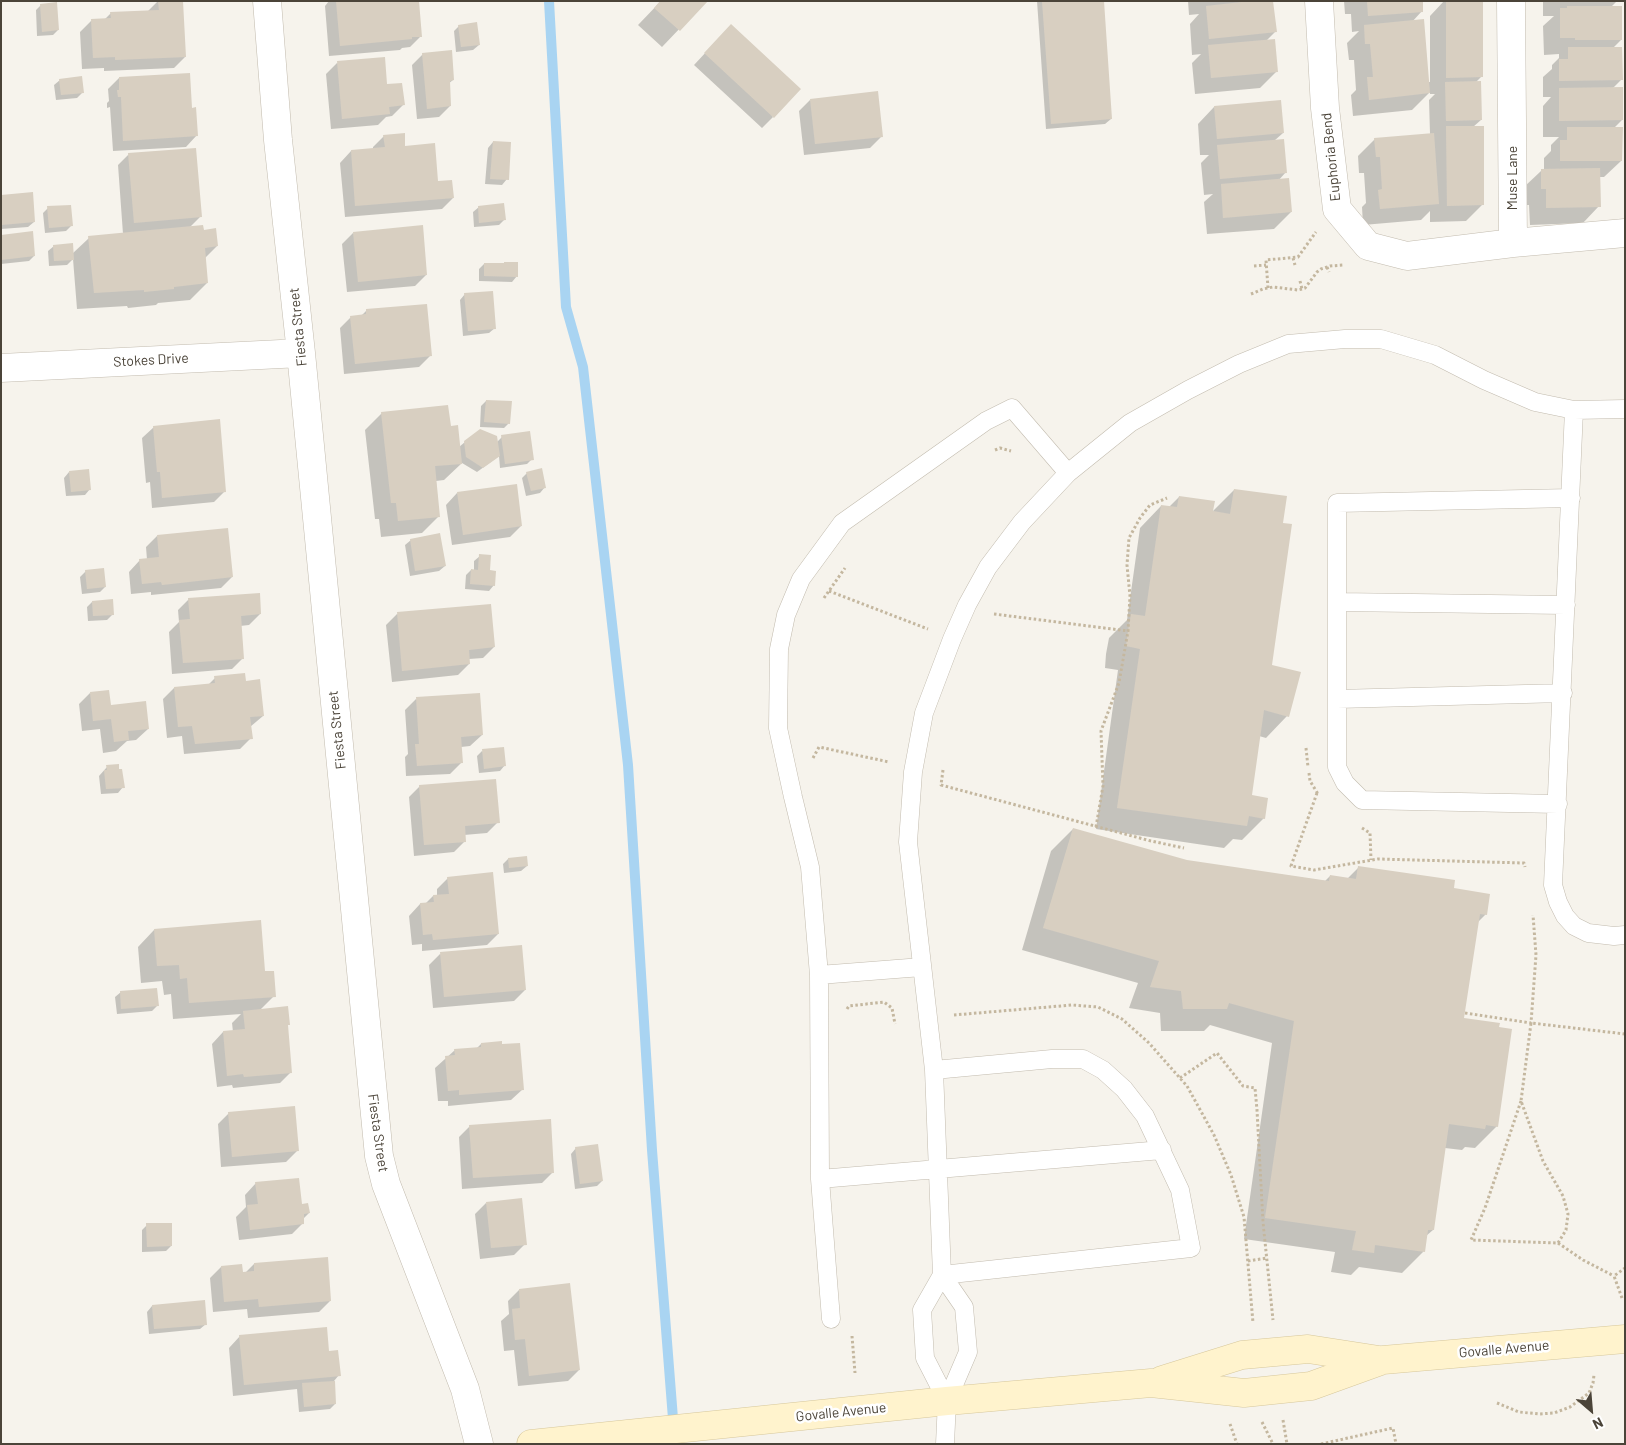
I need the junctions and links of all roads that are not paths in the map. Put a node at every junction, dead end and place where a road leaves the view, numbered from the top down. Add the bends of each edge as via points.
1 (267, 1) edge
2 (1319, 1) edge
3 (1511, 1) edge
4 (1625, 233) edge
5 (1513, 243) junction
6 (301, 353) junction
7 (1, 368) edge
8 (1625, 409) edge
9 (1574, 410) junction
10 (1068, 473) junction
11 (1571, 498) junction
12 (1337, 602) junction
13 (1566, 605) junction
14 (1563, 693) junction
15 (1337, 699) junction
16 (1558, 804) junction
17 (1625, 935) edge
18 (922, 967) junction
19 (819, 975) junction
20 (934, 1070) junction
21 (1162, 1150) junction
22 (938, 1169) junction
23 (820, 1179) junction
24 (942, 1275) junction
25 (831, 1319) dead end
26 (1625, 1339) edge
27 (1383, 1360) junction
28 (1151, 1383) junction
29 (947, 1401) junction
30 (479, 1444) edge
31 (530, 1444) edge
32 (945, 1444) edge

1 - 6 street, Fiesta Street
2 - 5 street, Euphoria Bend via 1337,209 1368,246 1407,256
3 - 5 street, Muse Lane
4 - 5 street
6 - 7 street, Stokes Drive
6 - 30 street, Fiesta Street via 379,1156 386,1184 465,1390
8 - 9 lane
9 - 10 lane via 1535,402 1435,355 1381,339 1288,344 1239,364 1130,423
9 - 11 lane
10 - 18 lane via 1022,522 988,567 967,604 924,713 913,772 908,842
10 - 19 lane via 1012,408 986,421 842,523 802,579 786,615 779,649 778,728 810,867
11 - 12 lane via 1337,503
11 - 13 lane
12 - 13 lane
12 - 15 lane
13 - 14 lane
14 - 15 lane
14 - 16 lane
15 - 16 lane via 1337,768 1345,783 1362,800
16 - 17 lane via 1553,885 1565,916 1574,926 1588,933
18 - 19 lane
18 - 20 lane
19 - 23 lane
20 - 21 lane via 1083,1059 1103,1070 1124,1089 1146,1116
20 - 22 lane
21 - 22 lane
21 - 24 lane via 1180,1190 1191,1248
22 - 23 lane
22 - 24 lane
23 - 25 lane
24 - 29 lane via 922,1310 925,1358
24 - 29 lane via 964,1307 968,1352
26 - 27 street, Govalle Avenue
27 - 28 street, Govalle Avenue via 1308,1349 1242,1355
27 - 28 street, Govalle Avenue via 1311,1386 1244,1393
28 - 29 street, Govalle Avenue
29 - 31 street, Govalle Avenue
29 - 32 lane

